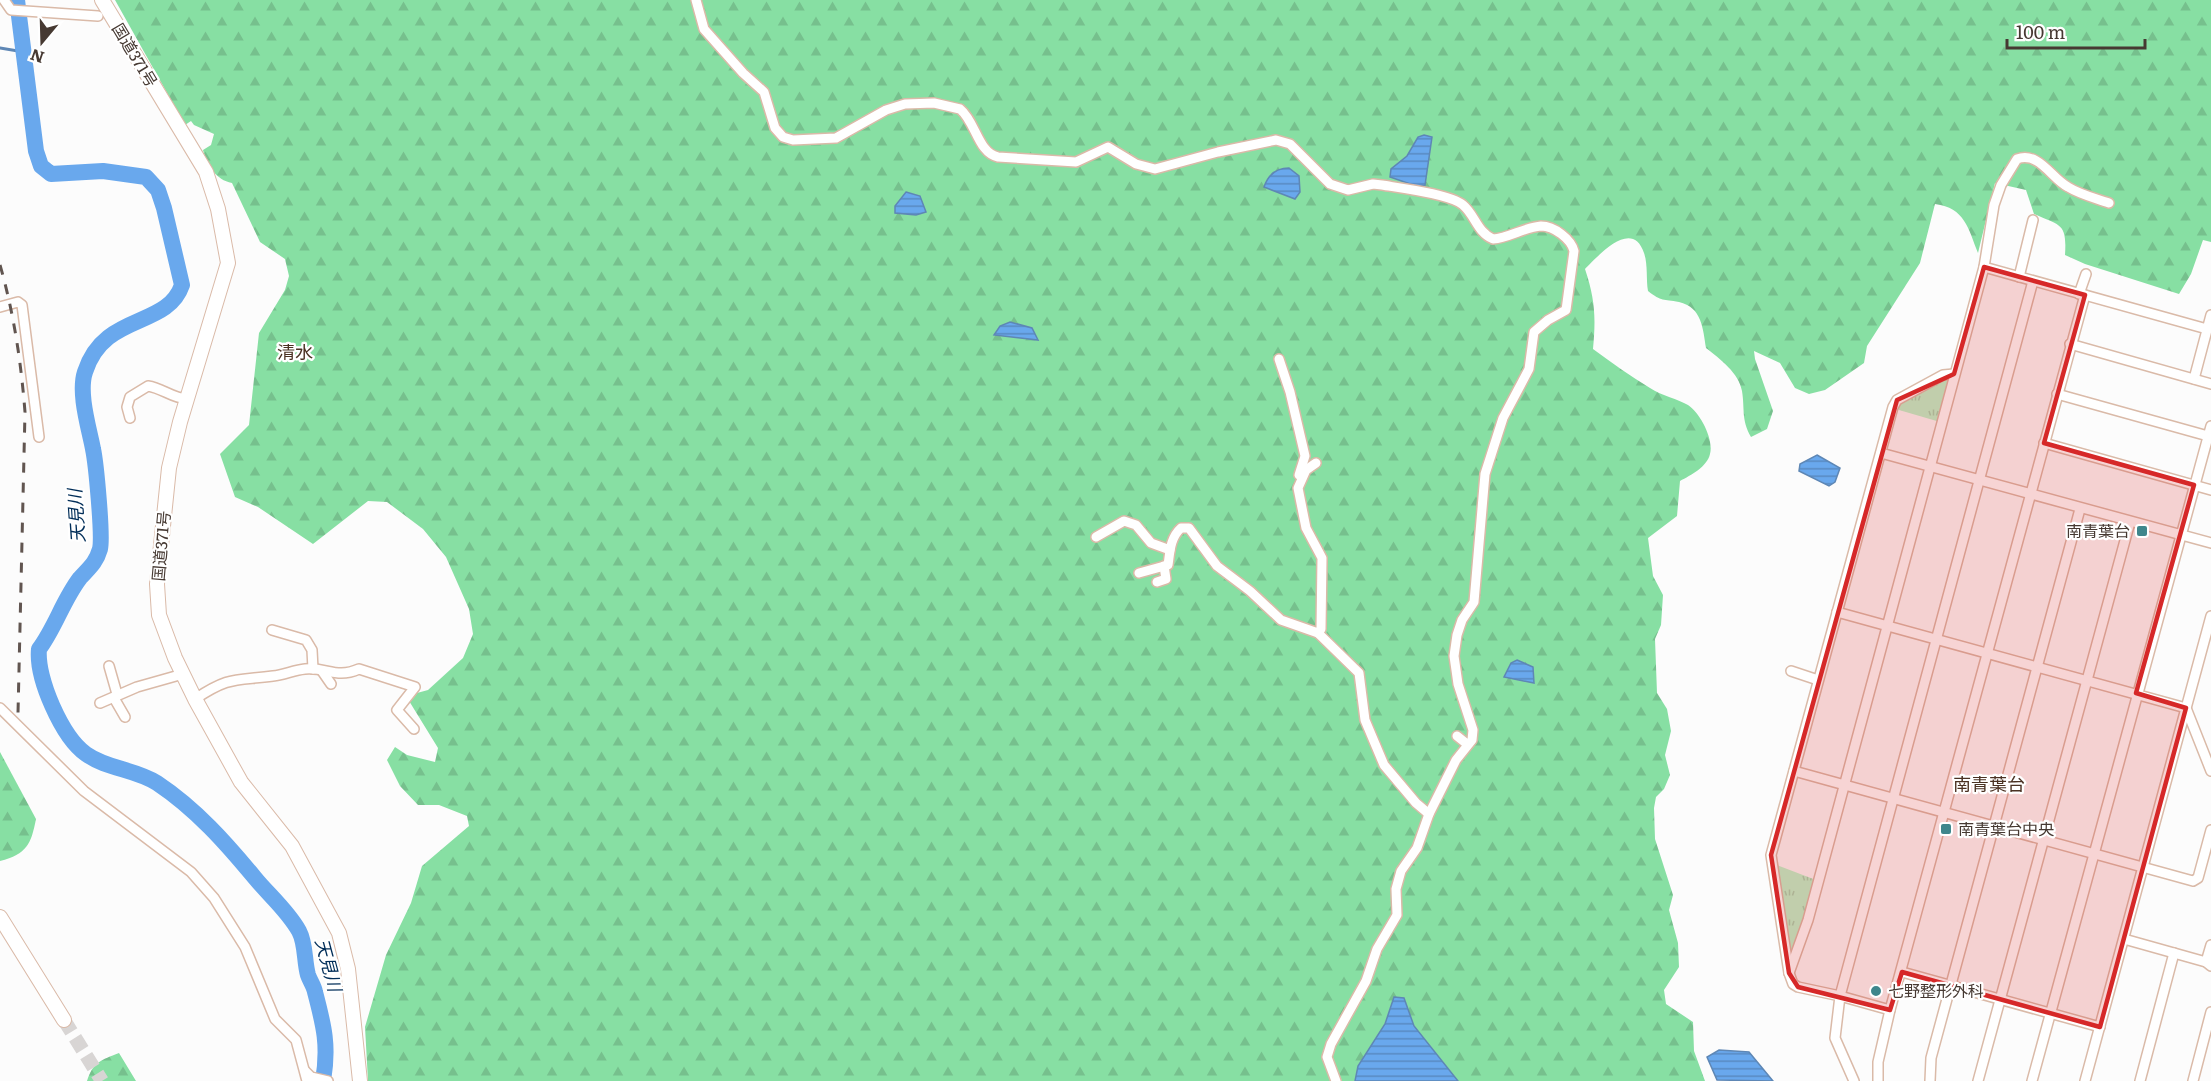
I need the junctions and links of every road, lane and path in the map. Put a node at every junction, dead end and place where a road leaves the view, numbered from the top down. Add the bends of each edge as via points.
1 (4, 0) edge
2 (102, 0) edge
3 (696, 0) edge
4 (98, 16) dead end
5 (2109, 203) dead end
6 (2033, 220) dead end
7 (1984, 267) junction
8 (2086, 274) dead end
9 (2019, 277) junction
10 (2033, 281) junction
11 (2082, 295) junction
12 (0, 307) edge
13 (2211, 315) edge
14 (2207, 329) junction
15 (2070, 344) junction
16 (1279, 359) dead end
17 (1954, 374) junction
18 (2194, 379) junction
19 (2211, 384) edge
20 (2057, 394) junction
21 (187, 399) junction
22 (130, 418) dead end
23 (2210, 431) edge
24 (39, 437) dead end
25 (2044, 443) junction
26 (1881, 453) junction
27 (1316, 463) dead end
28 (1930, 467) junction
29 (1979, 481) junction
30 (2194, 485) junction
31 (1298, 488) junction
32 (2211, 490) edge
33 (2030, 495) junction
34 (2080, 509) junction
35 (2130, 522) junction
36 (2180, 534) junction
37 (1096, 537) dead end
38 (2211, 543) edge
39 (1156, 549) dead end
40 (1169, 551) junction
41 (1164, 566) junction
42 (1139, 573) dead end
43 (1157, 582) dead end
44 (1837, 612) junction
45 (2211, 616) edge
46 (1887, 626) junction
47 (272, 630) dead end
48 (1318, 633) junction
49 (1937, 639) junction
50 (1988, 653) junction
51 (109, 666) dead end
52 (2038, 667) junction
53 (317, 670) junction
54 (1791, 671) dead end
55 (183, 674) junction
56 (1818, 680) junction
57 (2088, 680) junction
58 (331, 684) dead end
59 (2136, 693) junction
60 (116, 696) junction
61 (195, 699) junction
62 (100, 703) dead end
63 (0, 708) edge
64 (2186, 708) junction
65 (125, 717) dead end
66 (414, 729) dead end
67 (1457, 736) dead end
68 (1467, 744) junction
69 (1794, 771) junction
70 (2211, 771) edge
71 (1844, 785) junction
72 (1894, 798) junction
73 (1416, 803) junction
74 (1407, 811) dead end
75 (1946, 812) junction
76 (1429, 814) junction
77 (1995, 826) junction
78 (2211, 830) edge
79 (2044, 841) junction
80 (2094, 854) junction
81 (2144, 865) junction
82 (0, 917) edge
83 (2124, 939) junction
84 (2211, 945) edge
85 (2174, 953) junction
86 (2209, 964) edge
87 (1902, 972) junction
88 (1789, 974) junction
89 (1951, 985) junction
90 (1840, 996) junction
91 (2001, 999) junction
92 (1890, 1010) junction
93 (2051, 1012) junction
94 (2211, 1012) edge
95 (64, 1020) tunnel mouth
96 (2100, 1027) junction
97 (308, 1076) edge
98 (300, 1081) edge
99 (328, 1081) edge
100 (360, 1081) edge
101 (1336, 1081) edge
102 (1854, 1081) edge
103 (1878, 1081) edge
104 (1930, 1081) edge
105 (1978, 1081) edge
106 (2032, 1081) edge
107 (2085, 1081) edge
108 (2140, 1081) edge
109 (2193, 1081) edge

1 - 4 street via 14,10
2 - 21 highway, 国道371号 via 206,172 218,209 228,263
3 - 68 street via 704,29 764,92 775,128 783,137 793,140 836,138 886,110 920,103 960,109 974,125 984,150 998,157 1076,162 1108,147 1136,164 1155,169 1276,140 1290,144 1330,184 1348,190 1372,184 1445,196 1461,203 1476,225 1493,239 1540,226 1569,240 1574,251 1566,310 1534,332 1528,369 1503,418 1485,474 1478,583 1474,602 1457,635 1454,656 1458,684 1473,729 1472,740
5 - 7 street via 2067,187 2040,162 2025,157 2017,159 1994,204
6 - 9 street
7 - 9 street
7 - 17 street
8 - 11 street
9 - 10 street
10 - 11 street
10 - 29 street
11 - 14 street
11 - 15 street
12 - 24 street via 22,304
13 - 14 street
14 - 18 street
15 - 18 street
15 - 20 street
16 - 31 street via 1305,456
17 - 26 street via 1943,375 1897,400
17 - 28 street
18 - 19 street
20 - 23 street
20 - 25 street
21 - 22 street via 148,386 130,397
21 - 55 highway, 国道371号 via 169,468 157,584 159,615
23 - 30 street
25 - 30 street
25 - 33 street
26 - 28 street
26 - 44 street
27 - 31 street via 1306,470
28 - 29 street
28 - 46 street
29 - 33 street
29 - 49 street
30 - 32 street
30 - 36 street
31 - 48 street via 1306,528 1322,558
33 - 34 street
33 - 50 street
34 - 35 street
34 - 52 street
35 - 36 street
35 - 57 street
36 - 38 street
36 - 59 street
37 - 40 street via 1124,521 1136,525 1151,543
39 - 40 street
40 - 41 street via 1168,565
40 - 48 street via 1176,532 1189,528 1217,566 1281,620
41 - 42 street
41 - 43 street via 1166,579
44 - 46 street
44 - 56 street
45 - 64 street
46 - 49 street
46 - 71 street
47 - 53 street via 306,640
48 - 73 street via 1359,673 1365,720 1384,765
49 - 50 street
49 - 72 street
50 - 52 street
50 - 75 street
51 - 60 street
52 - 57 street
52 - 77 street
53 - 58 street
53 - 61 street via 224,681
53 - 66 street via 346,675 359,669 415,687 397,710
54 - 56 street
55 - 60 street
55 - 61 highway, 国道371号
56 - 69 street
57 - 59 street
57 - 79 street
59 - 64 street
59 - 80 street
60 - 62 street
60 - 65 street
61 - 100 highway, 国道371号 via 241,782 292,846 339,933 348,969
63 - 97 street via 84,791 191,872 214,898 245,947 275,1019 296,1040
64 - 70 street
64 - 81 street
67 - 68 street
68 - 76 street
69 - 71 street
69 - 88 street via 1771,855
71 - 72 street
71 - 88 street via 1808,920
72 - 75 street
72 - 90 street
73 - 74 street
73 - 76 street
75 - 77 street
75 - 87 street
76 - 101 street via 1417,848 1398,880 1397,915 1331,1044 1327,1058
77 - 79 street
77 - 89 street
78 - 81 street via 2198,878 2193,880
79 - 80 street
79 - 91 street
80 - 81 street
80 - 93 street
81 - 83 street
82 - 95 highway
83 - 85 street
83 - 96 street
84 - 86 street
85 - 86 street
85 - 108 street
87 - 89 street
87 - 92 street
88 - 90 street via 1798,987
89 - 91 street
89 - 104 street via 1931,1058
90 - 92 street
90 - 102 street via 1835,1038
91 - 93 street
91 - 105 street
92 - 103 street via 1878,1062
93 - 96 street
93 - 106 street
94 - 109 street
96 - 107 street
97 - 98 street
97 - 99 street

